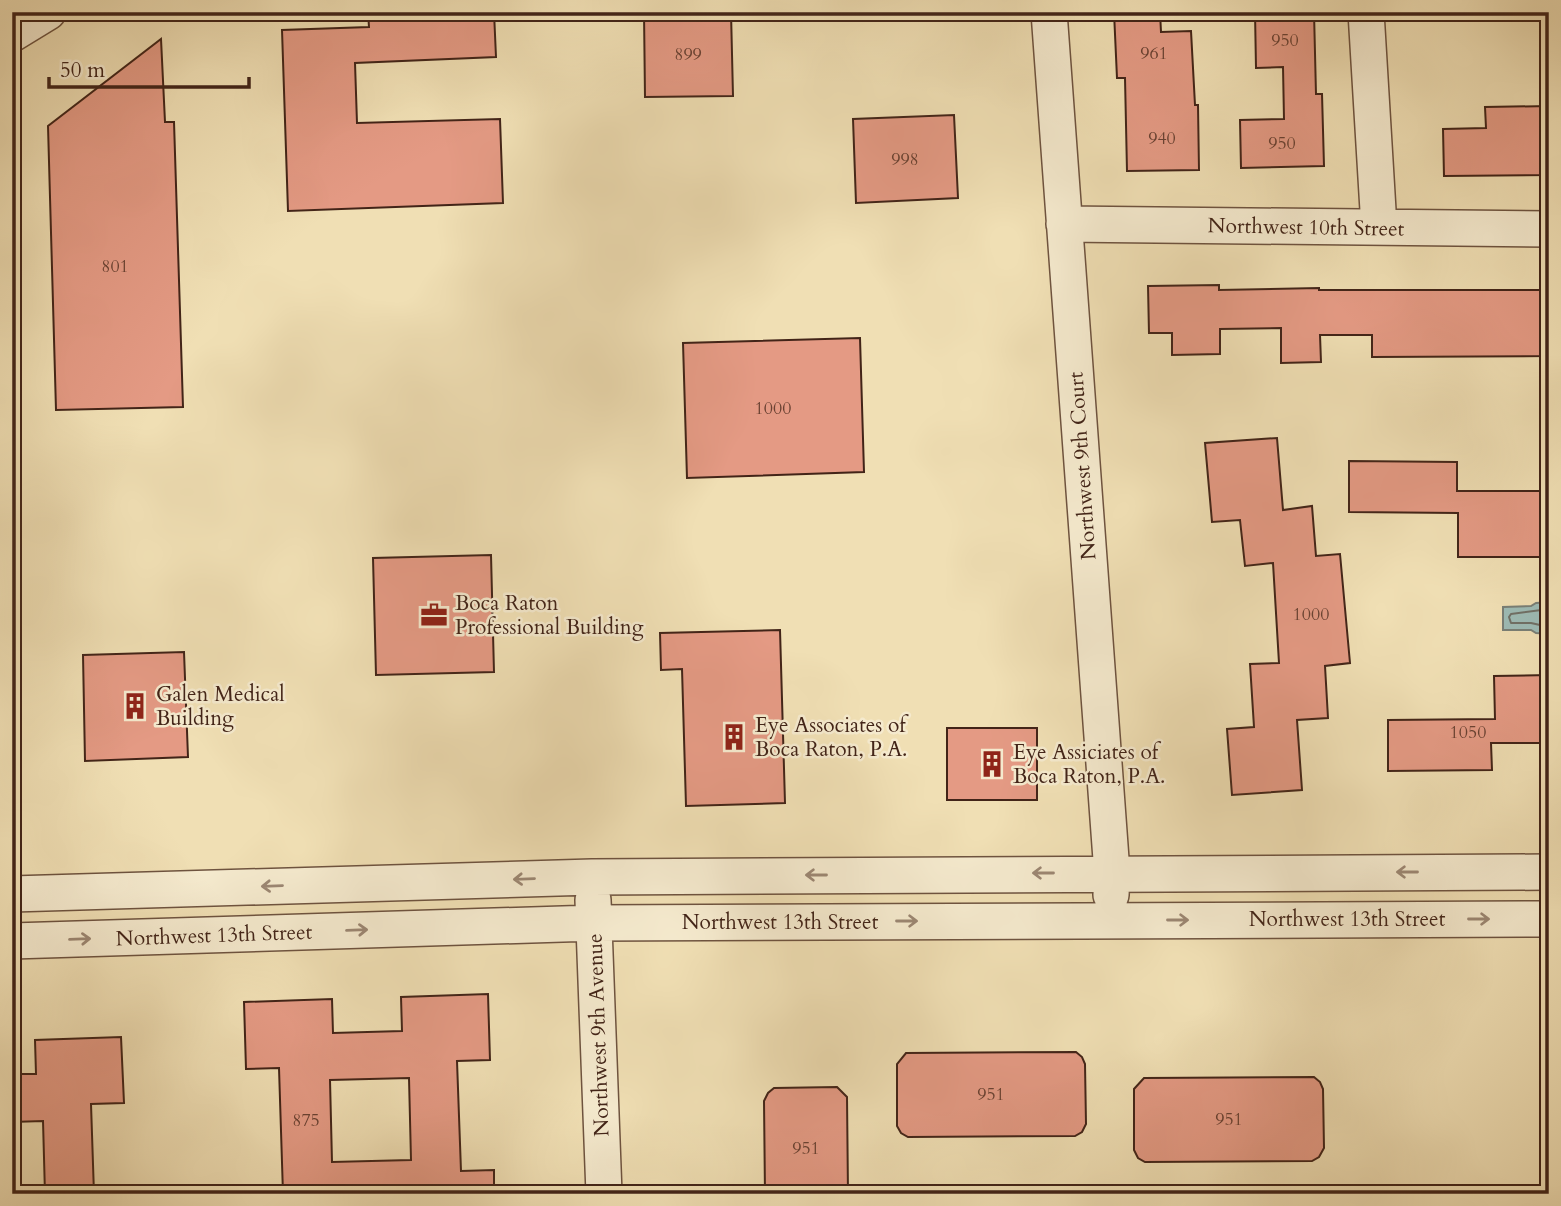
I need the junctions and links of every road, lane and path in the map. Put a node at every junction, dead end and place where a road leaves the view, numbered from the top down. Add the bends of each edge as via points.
1 (48, 12) edge
2 (1049, 12) edge
3 (1366, 12) edge
4 (12, 34) edge
5 (1064, 224) junction
6 (1378, 227) junction
7 (1549, 229) edge
8 (1549, 872) edge
9 (1112, 873) junction
10 (592, 877) junction
11 (12, 894) edge
12 (1549, 919) edge
13 (1110, 920) junction
14 (594, 923) junction
15 (12, 941) edge
16 (604, 1194) edge

1 - 4 street
2 - 5 street, Northwest 9th Court
3 - 6 street
5 - 6 street, Northwest 10th Street
5 - 9 street, Northwest 9th Court
6 - 7 street, Northwest 10th Street
8 -> 9 street
9 -> 10 street
9 - 13 street, Northwest 9th Court
10 -> 11 street
10 - 14 street, Northwest 9th Avenue
13 -> 12 street, Northwest 13th Street
14 -> 13 street, Northwest 13th Street
15 -> 14 street, Northwest 13th Street
14 - 16 street, Northwest 9th Avenue

